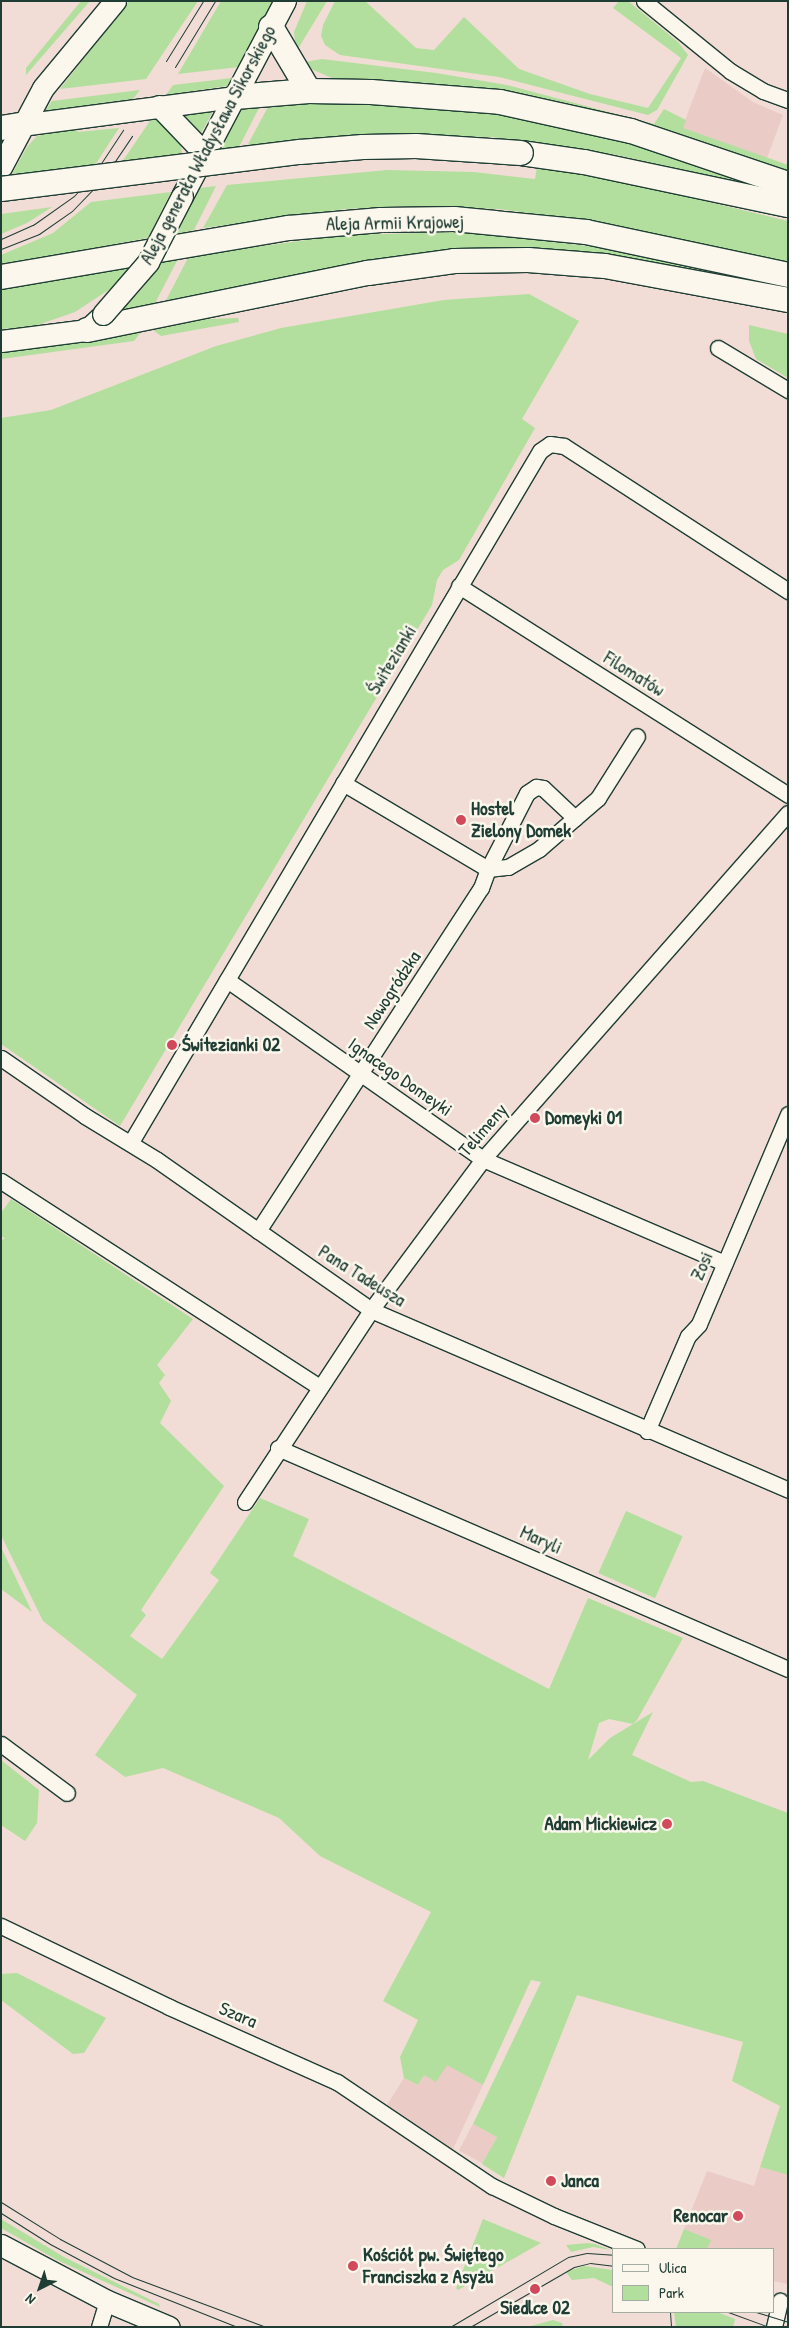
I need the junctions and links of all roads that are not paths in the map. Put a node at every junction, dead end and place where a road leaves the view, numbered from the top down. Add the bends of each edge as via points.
1 (115, 1) edge
2 (285, 1) edge
3 (644, 1) edge
4 (272, 27) junction
5 (309, 92) junction
6 (235, 97) junction
7 (788, 100) edge
8 (160, 106) junction
9 (11, 126) edge
10 (204, 154) junction
11 (1, 167) edge
12 (788, 184) edge
13 (1, 189) edge
14 (788, 206) edge
15 (788, 275) edge
16 (1, 277) edge
17 (788, 300) edge
18 (95, 322) junction
19 (1, 341) edge
20 (718, 348) dead end
21 (788, 390) edge
22 (459, 586) junction
23 (788, 591) edge
24 (637, 736) dead end
25 (343, 783) junction
26 (788, 795) edge
27 (788, 813) edge
28 (575, 818) junction
29 (488, 869) junction
30 (226, 980) junction
31 (2, 1059) edge
32 (361, 1074) junction
33 (788, 1114) edge
34 (131, 1142) junction
35 (483, 1159) junction
36 (1, 1181) edge
37 (258, 1231) junction
38 (725, 1263) junction
39 (371, 1310) junction
40 (319, 1387) junction
41 (647, 1431) junction
42 (278, 1448) junction
43 (788, 1490) edge
44 (245, 1502) dead end
45 (788, 1669) edge
46 (1, 1744) edge
47 (67, 1793) dead end
48 (1, 1926) edge
49 (1, 2245) edge
50 (634, 2248) edge
51 (780, 2300) edge
52 (107, 2301) junction
53 (99, 2327) edge
54 (169, 2327) edge
55 (774, 2327) edge

1 - 9 street
2 - 4 street, Aleja generała Władysława Sikorskiego
3 - 7 street via 730,70 763,91
4 - 5 main road
4 - 6 street, Aleja generała Władysława Sikorskiego
5 - 6 main road
5 - 12 main road via 436,95 562,114 631,131
6 - 8 street
6 - 10 street, Aleja generała Władysława Sikorskiego
8 - 9 street
8 - 10 street
9 - 11 street
10 - 18 street, Aleja generała Władysława Sikorskiego, bridge via 148,262
13 - 14 main road, bridge via 362,147 416,146 521,153 630,171
15 - 16 main road, Aleja Armii Krajowej via 586,232 444,219 381,220 289,228
17 - 18 main road via 605,266 528,260 454,261 368,273
18 - 19 street
20 - 21 street
22 - 23 street, Świtezianki via 540,451 550,444 564,446
22 - 25 street, Świtezianki
22 - 26 street, Filomatów
24 - 28 street via 598,798
25 - 29 street
25 - 30 street, Świtezianki
27 - 35 street, Telimeny
28 - 29 street via 532,854 508,867
28 - 29 street, Nowogródzka via 543,788 536,787 527,793
29 - 32 street, Nowogródzka via 481,888
30 - 32 street, Ignacego Domeyki
30 - 34 street, Świtezianki
31 - 34 street, Pana Tadeusza via 85,1116
32 - 35 street, Ignacego Domeyki
32 - 37 street, Nowogródzka
33 - 38 street, Zosi
34 - 37 street, Pana Tadeusza
35 - 38 street, Ignacego Domeyki
35 - 39 street, Telimeny
36 - 40 street
37 - 39 street, Pana Tadeusza
38 - 41 street, Zosi
39 - 40 street, Telimeny
39 - 41 street, Pana Tadeusza
40 - 42 street, Telimeny
41 - 43 street, Pana Tadeusza
42 - 44 street, Telimeny
42 - 45 street, Maryli
46 - 47 street
48 - 50 street, Szara via 160,2003 337,2082 492,2186 554,2216
49 - 52 street
51 - 55 street
52 - 53 street
52 - 54 street

